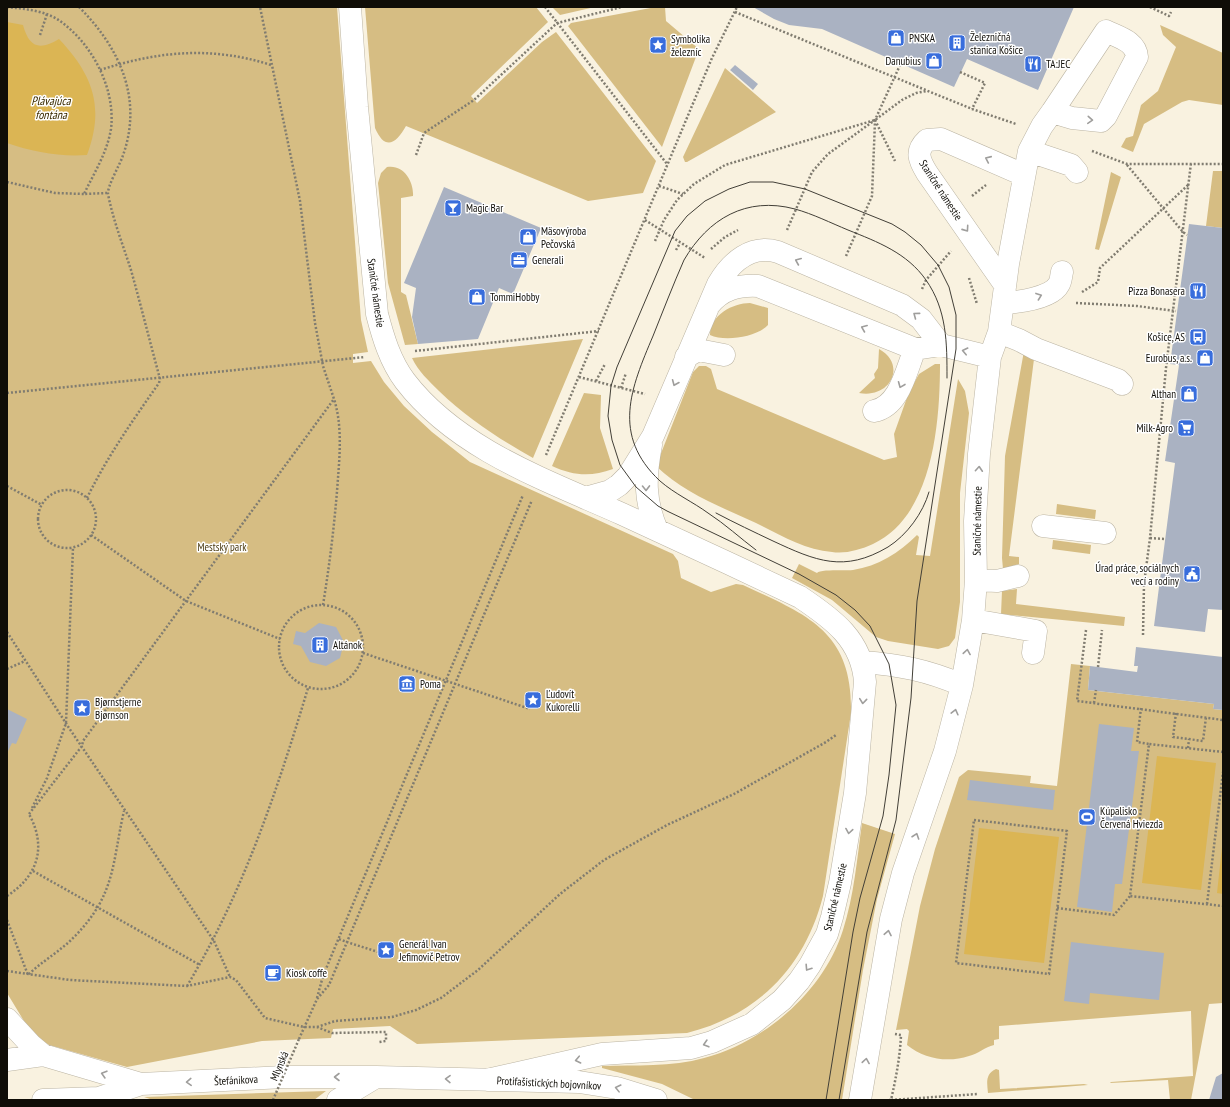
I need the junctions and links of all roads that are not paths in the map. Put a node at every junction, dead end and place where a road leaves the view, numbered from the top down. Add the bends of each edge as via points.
1 (350, 7) edge
2 (1052, 112) junction
3 (1028, 151) junction
4 (1077, 172) dead end
5 (1024, 175) junction
6 (1062, 272) dead end
7 (1004, 294) junction
8 (706, 309) junction
9 (999, 332) junction
10 (941, 345) junction
11 (915, 349) junction
12 (724, 355) dead end
13 (686, 357) junction
14 (990, 357) junction
15 (1122, 384) dead end
16 (874, 411) dead end
17 (653, 436) junction
18 (585, 498) junction
19 (1043, 526) dead end
20 (657, 530) junction
21 (1105, 533) dead end
22 (1018, 576) dead end
23 (976, 580) junction
24 (973, 620) junction
25 (1033, 653) dead end
26 (862, 662) junction
27 (962, 685) junction
28 (7, 1019) edge
29 (43, 1055) junction
30 (7, 1060) edge
31 (376, 1077) junction
32 (487, 1080) junction
33 (141, 1084) junction
34 (102, 1099) edge
35 (42, 1100) edge
36 (338, 1100) edge
37 (656, 1100) edge
38 (860, 1100) edge

1 - 18 street, Staničné námestie via 371,263 377,314 390,355 405,381 429,407 469,440
2 -> 2 street, Staničné námestie via 1093,121 1100,121 1106,116 1137,57 1132,44 1106,31
2 - 3 street, Staničné námestie
3 - 4 street via 1065,162
3 - 5 street, Staničné námestie
5 - 7 street, Staničné námestie
5 -> 7 street, Staničné námestie via 941,139 927,140 920,149 919,160 954,211
7 -> 6 street via 1026,301 1050,292 1058,285
7 - 9 street, Staničné námestie
10 -> 8 street via 922,319 902,305 778,252 763,250 737,260 724,275
11 -> 8 street via 758,286 740,286 725,291
8 - 13 street
9 - 14 street, Staničné námestie
9 - 15 street via 1118,380
10 - 11 street
14 -> 10 street
11 -> 16 street via 896,397 887,407
12 - 13 street via 698,350
13 -> 17 street
23 -> 14 street, Staničné námestie via 976,506
17 - 18 street via 628,476 619,485 610,491
17 -> 20 street via 646,496
18 - 20 street, Staničné námestie
19 - 21 street
20 - 26 street, Staničné námestie via 800,597 836,623 857,650
22 - 23 street via 997,581
23 - 24 street, Staničné námestie
24 - 25 street via 1036,631
27 -> 24 street, Staničné námestie
26 - 27 street via 912,668 936,674
26 -> 32 street, Staničné námestie via 865,682 855,793 840,883 827,934 799,981 782,1000 752,1024 712,1042 691,1048 602,1054
38 -> 27 street, Staničné námestie via 891,919 903,873 945,751
28 - 29 street via 31,1046
29 - 30 street
33 -> 29 street
32 -> 31 street, Štefánikova
31 -> 33 street, Štefánikova via 284,1077
31 - 36 street
37 -> 32 street, Protifašistických bojovníkov via 598,1084
33 - 34 street, Štefánikova
34 - 35 street, Štefánikova

